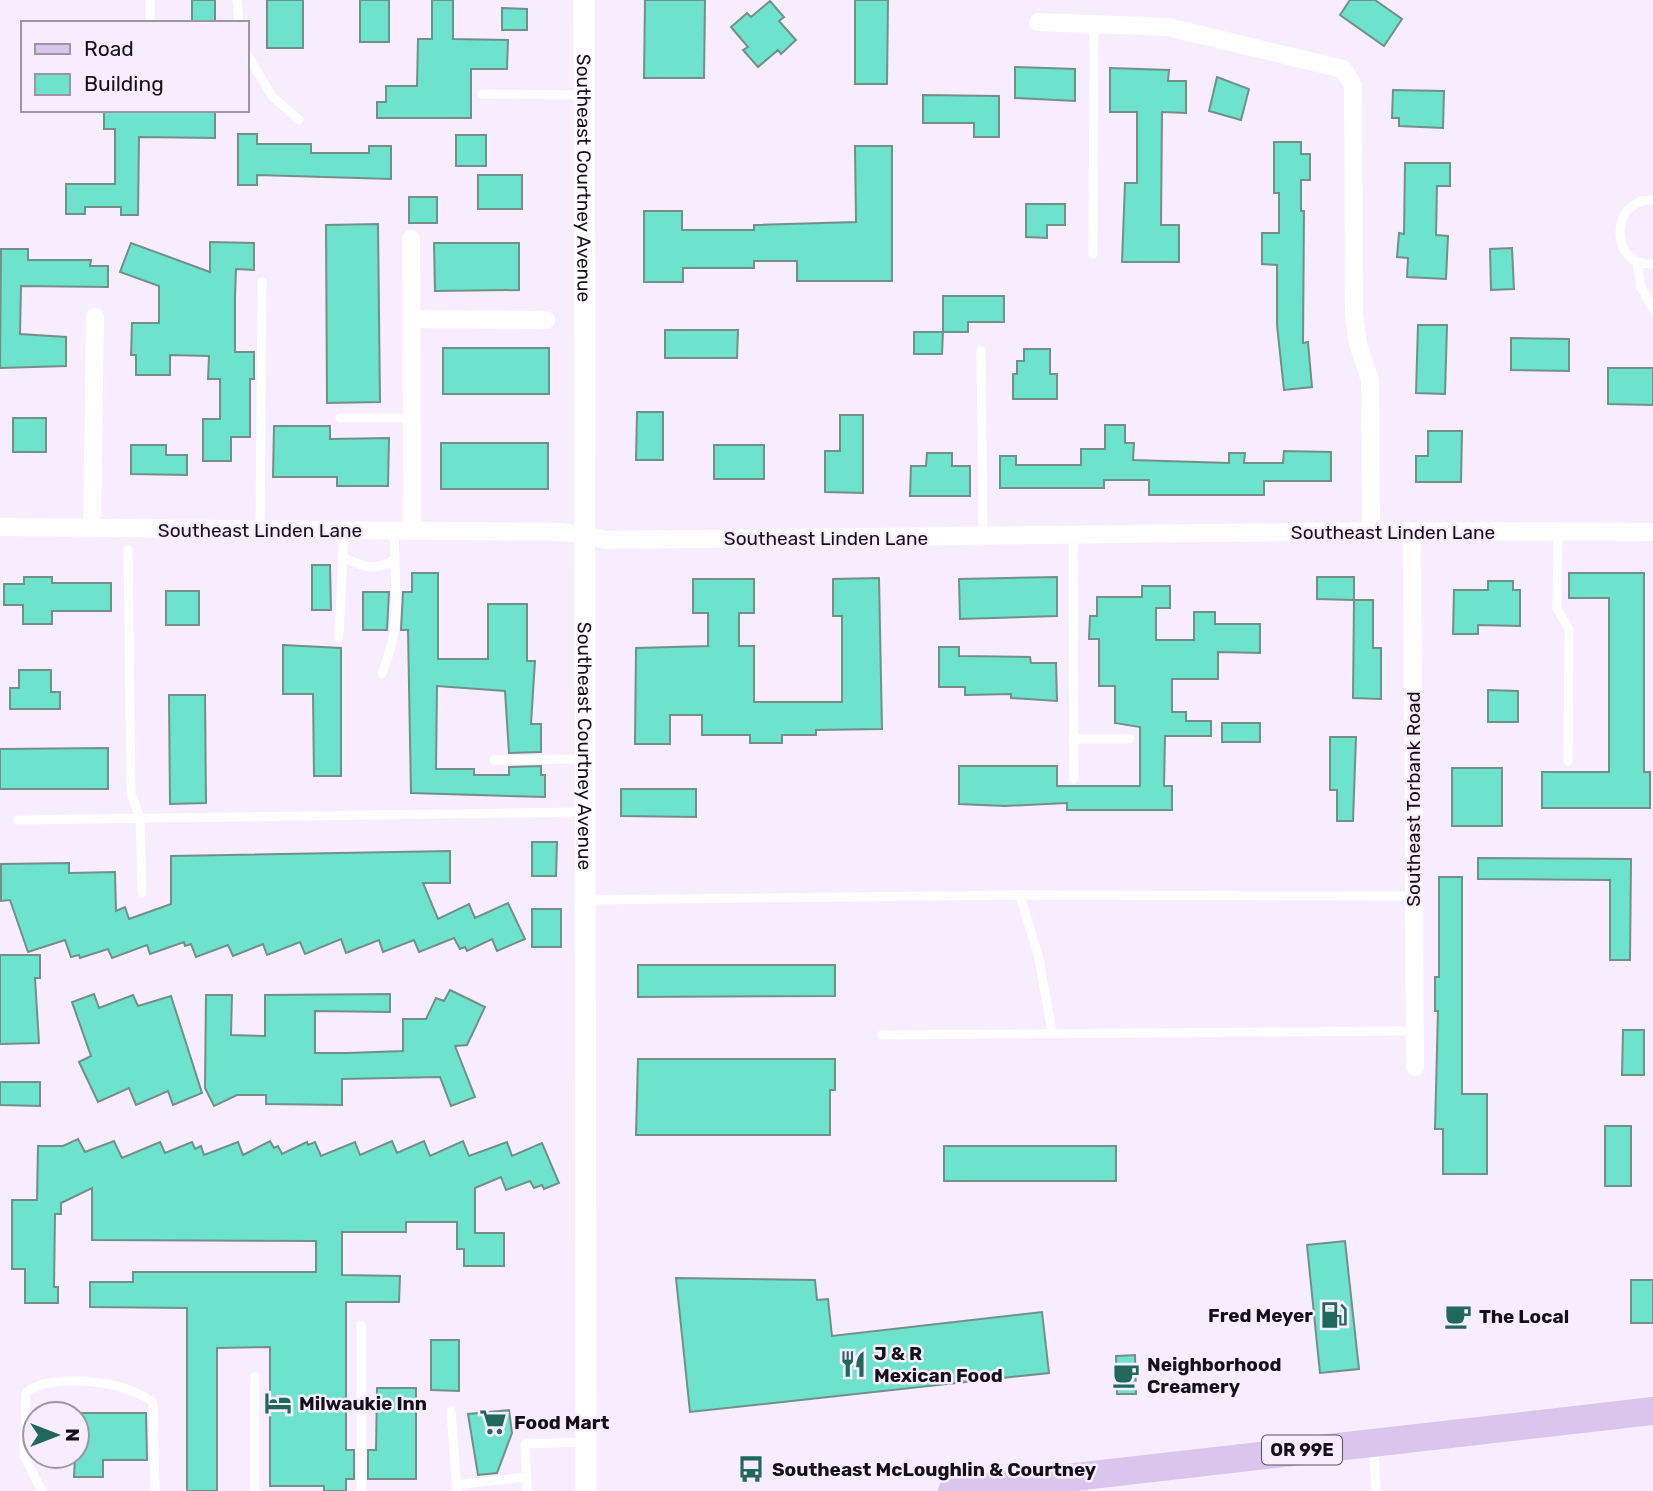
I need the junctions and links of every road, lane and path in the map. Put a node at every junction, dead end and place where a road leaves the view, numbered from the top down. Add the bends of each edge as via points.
1 (150, 0) edge
2 (237, 0) edge
3 (584, 0) edge
4 (150, 21) edge
5 (239, 21) edge
6 (1038, 22) dead end
7 (1094, 24) junction
8 (248, 56) edge
9 (482, 94) dead end
10 (584, 95) junction
11 (299, 120) dead end
12 (1653, 200) edge
13 (411, 239) dead end
14 (1093, 254) dead end
15 (1637, 262) junction
16 (1653, 264) edge
17 (262, 282) dead end
18 (1653, 309) edge
19 (95, 317) dead end
20 (411, 319) junction
21 (546, 320) dead end
22 (981, 351) dead end
23 (340, 418) dead end
24 (411, 418) junction
25 (0, 527) edge
26 (92, 528) junction
27 (260, 529) junction
28 (344, 530) junction
29 (403, 531) junction
30 (1371, 531) junction
31 (1412, 531) junction
32 (1558, 531) junction
33 (1653, 532) edge
34 (1073, 535) junction
35 (584, 536) junction
36 (983, 537) junction
37 (128, 549) dead end
38 (343, 557) junction
39 (395, 559) junction
40 (339, 638) dead end
41 (382, 674) dead end
42 (1073, 740) junction
43 (1130, 740) dead end
44 (585, 759) junction
45 (494, 760) dead end
46 (1568, 761) dead end
47 (1074, 779) dead end
48 (585, 812) junction
49 (140, 818) junction
50 (18, 820) dead end
51 (142, 893) dead end
52 (1020, 895) junction
53 (1413, 896) junction
54 (585, 900) junction
55 (1415, 1031) junction
56 (1052, 1032) junction
57 (882, 1035) dead end
58 (1415, 1066) dead end
59 (362, 1325) dead end
60 (255, 1377) dead end
61 (451, 1411) dead end
62 (1653, 1411) edge
63 (585, 1442) junction
64 (1374, 1442) junction
65 (526, 1477) junction
66 (456, 1488) edge
67 (42, 1491) edge
68 (155, 1491) edge
69 (255, 1491) edge
70 (362, 1491) edge
71 (527, 1491) edge
72 (586, 1491) edge
73 (952, 1491) edge
74 (1376, 1491) edge

1 - 4 lane
2 - 5 lane
3 - 10 street, Southeast Courtney Avenue
6 - 7 street
7 - 14 lane
7 - 30 street via 1168,27 1331,64 1343,69 1353,85 1354,315 1370,380
8 - 11 lane via 272,96
9 - 10 lane
10 - 35 street, Southeast Courtney Avenue
12 - 15 lane via 1629,208 1619,226 1622,247
13 - 20 street
15 - 16 lane
15 - 18 lane via 1641,287
17 - 27 lane
19 - 26 street
20 - 21 street
20 - 24 street
22 - 36 lane
23 - 24 lane
24 - 29 street
25 - 26 street, Southeast Linden Lane
26 - 27 street, Southeast Linden Lane
27 - 28 street, Southeast Linden Lane
28 - 29 street, Southeast Linden Lane
28 - 38 lane
29 - 35 street, Southeast Linden Lane
29 - 39 lane
30 - 31 street, Southeast Linden Lane
30 - 34 street, Southeast Linden Lane
31 - 32 street, Southeast Linden Lane
31 - 53 street, Southeast Torbank Road
32 - 33 street, Southeast Linden Lane
32 - 46 lane via 1557,609 1569,629
34 - 36 street, Southeast Linden Lane
34 - 42 lane
35 - 36 street, Southeast Linden Lane via 607,540
35 - 44 street, Southeast Courtney Avenue
37 - 49 lane via 131,793
38 - 39 lane via 371,568
38 - 40 lane
39 - 41 lane via 397,624
42 - 43 lane
42 - 47 lane
44 - 45 lane
44 - 48 street, Southeast Courtney Avenue
48 - 49 lane
48 - 54 street, Southeast Courtney Avenue
49 - 50 lane
49 - 51 lane
52 - 53 lane
52 - 54 lane
52 - 56 lane via 1039,959
53 - 55 street, Southeast Torbank Road
54 - 63 street, Southeast Courtney Avenue
55 - 56 lane
55 - 58 street, Southeast Torbank Road
56 - 57 lane
59 - 70 lane
60 - 69 lane
61 - 66 lane
62 - 64 main road, OR 99E
63 - 65 lane via 525,1444
63 - 72 street, Southeast Courtney Avenue
64 - 73 main road, OR 99E
64 - 74 lane
65 - 66 lane
65 - 71 lane
67 - 68 lane via 24,1457 26,1393 43,1382 62,1381 124,1387 153,1402

